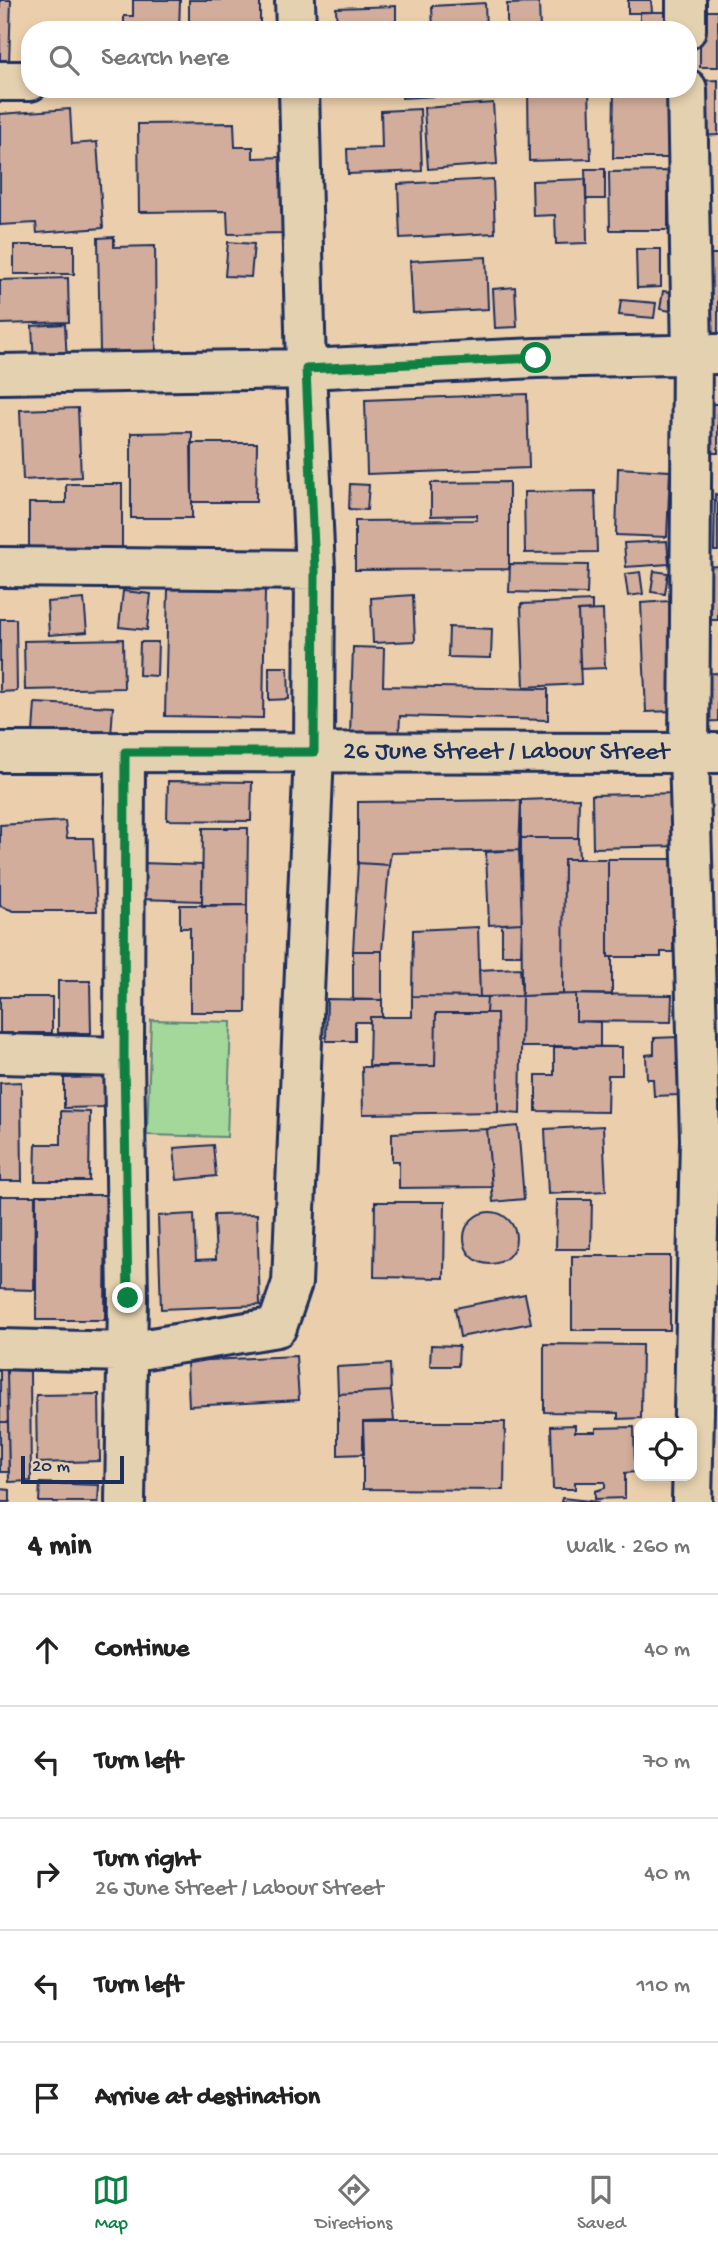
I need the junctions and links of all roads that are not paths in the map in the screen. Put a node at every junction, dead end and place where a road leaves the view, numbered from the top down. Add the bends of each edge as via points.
1 (295, 0) edge
2 (685, 0) edge
3 (296, 21) edge
4 (686, 21) edge
5 (0, 81) edge
6 (21, 81) edge
7 (299, 98) edge
8 (688, 98) edge
9 (705, 354) edge
10 (306, 369) junction
11 (0, 374) edge
12 (0, 567) edge
13 (315, 570) junction
14 (0, 752) edge
15 (125, 752) junction
16 (314, 752) junction
17 (703, 753) edge
18 (0, 1054) edge
19 (124, 1057) junction
20 (709, 1139) edge
21 (0, 1349) edge
22 (128, 1352) junction
23 (125, 1502) edge
24 (692, 1502) edge

1 - 3 street
2 - 4 street
5 - 6 street
7 - 10 street
8 - 9 street
9 - 10 street
9 - 17 street
10 - 11 street
10 - 13 street
12 - 13 street
13 - 16 street
14 - 15 street, 26 June Street / Labour Street
15 - 16 street, 26 June Street / Labour Street
15 - 19 street
16 - 17 street, 26 June Street / Labour Street
16 - 22 street via 289,1297 277,1327
17 - 20 street
18 - 19 street
19 - 22 street
20 - 24 street
21 - 22 street
22 - 23 street

